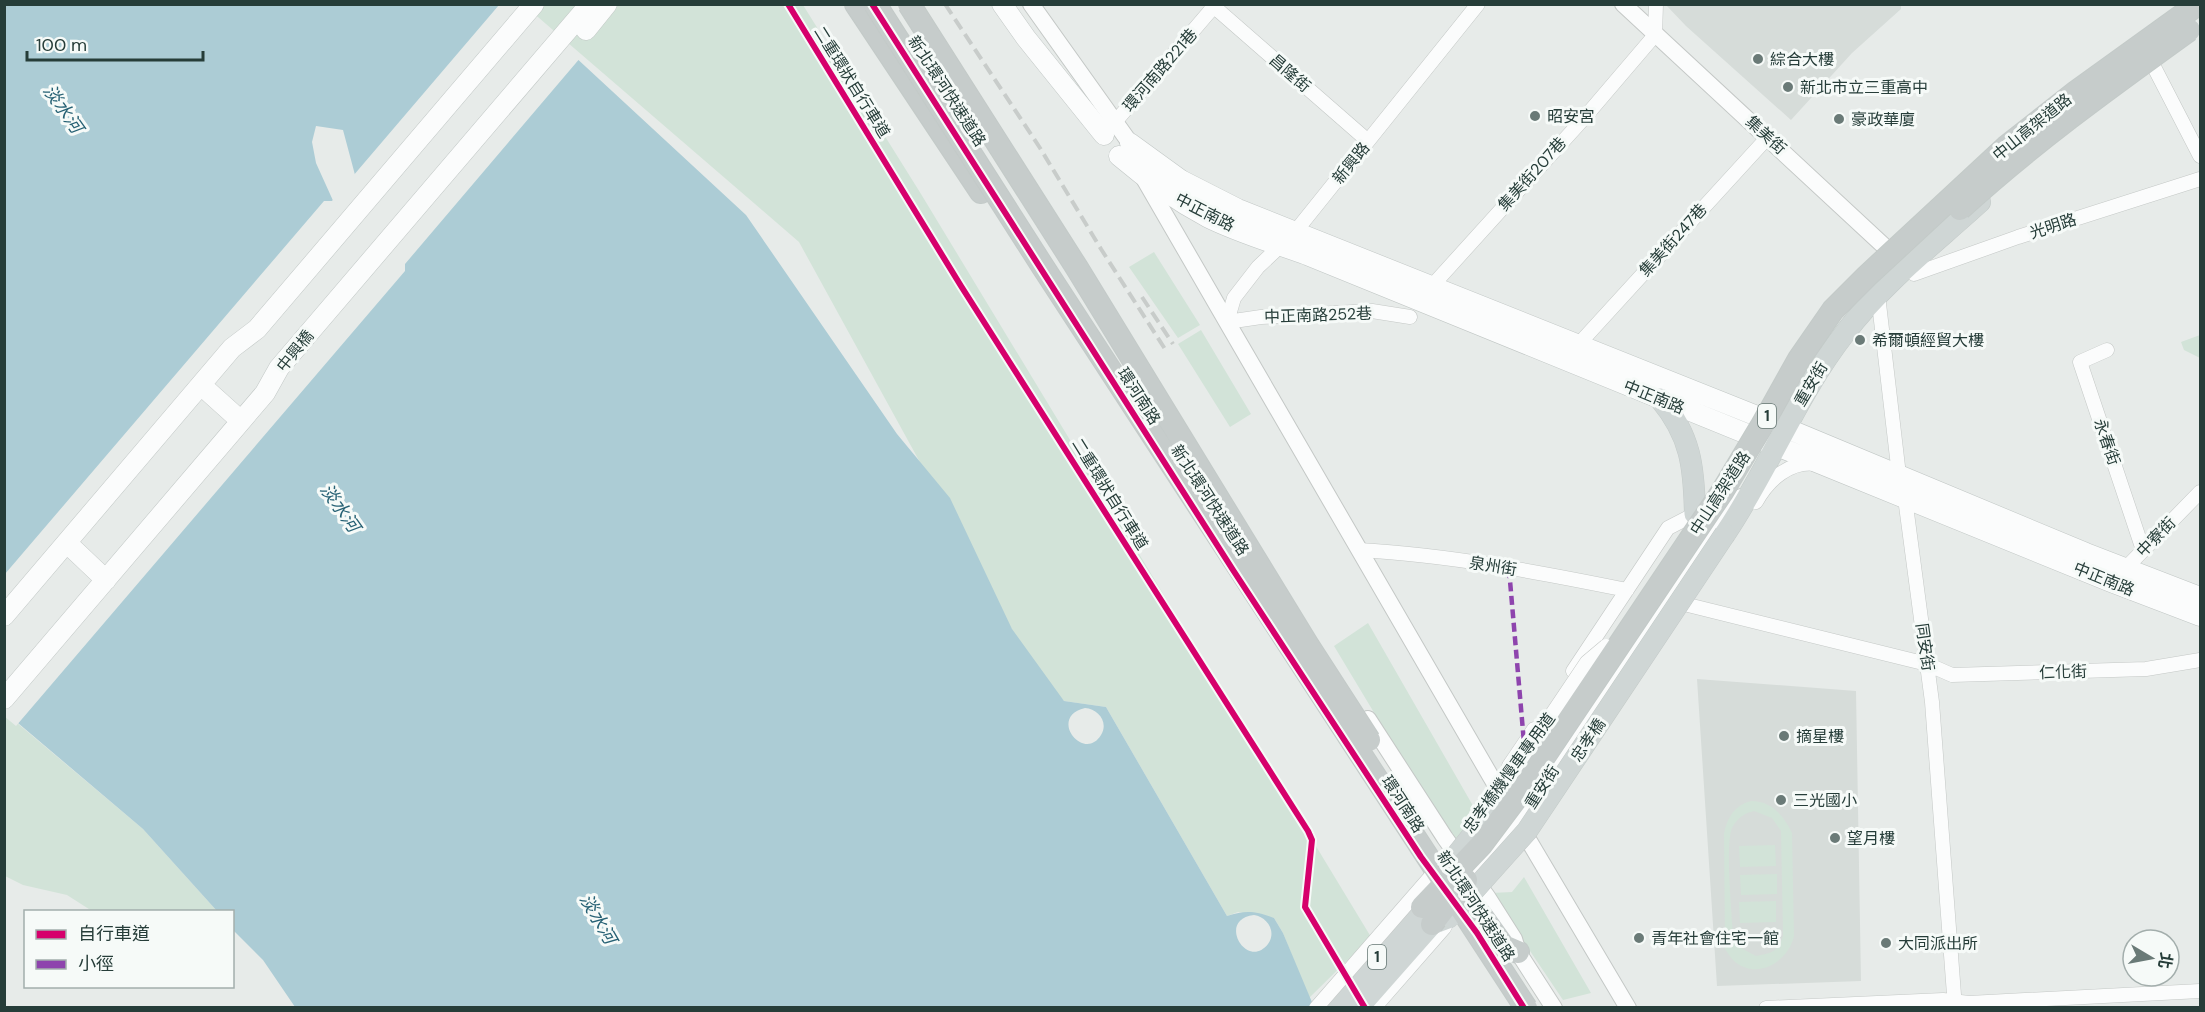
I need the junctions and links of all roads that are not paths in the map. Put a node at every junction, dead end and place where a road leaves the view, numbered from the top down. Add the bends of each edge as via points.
1 (517, 4) edge
2 (534, 4) edge
3 (590, 4) edge
4 (607, 4) edge
5 (856, 4) edge
6 (873, 4) edge
7 (892, 4) edge
8 (909, 4) edge
9 (916, 4) edge
10 (1002, 4) edge
11 (1013, 4) edge
12 (1031, 4) edge
13 (1478, 4) edge
14 (1623, 4) edge
15 (1656, 4) edge
16 (2184, 4) edge
17 (2198, 4) edge
18 (1214, 5) edge
19 (2200, 22) edge
20 (2200, 31) edge
21 (2143, 34) junction
22 (1654, 35) junction
23 (944, 48) junction
24 (2153, 65) junction
25 (913, 69) junction
26 (1110, 128) junction
27 (1768, 137) junction
28 (1368, 141) junction
29 (1124, 149) junction
30 (2200, 156) edge
31 (1142, 175) junction
32 (2200, 179) edge
33 (1288, 238) junction
34 (1885, 247) junction
35 (1043, 267) junction
36 (1908, 268) junction
37 (1432, 286) junction
38 (1878, 295) junction
39 (1410, 317) dead end
40 (1227, 322) junction
41 (1578, 345) junction
42 (232, 348) junction
43 (2107, 350) dead end
44 (201, 385) junction
45 (266, 393) junction
46 (1660, 399) junction
47 (242, 421) junction
48 (1752, 425) junction
49 (1781, 437) junction
50 (1822, 465) junction
51 (1726, 470) junction
52 (1899, 475) junction
53 (1766, 478) junction
54 (2200, 492) edge
55 (1905, 498) junction
56 (1695, 514) junction
57 (67, 543) junction
58 (1359, 550) junction
59 (2143, 550) junction
60 (2118, 575) junction
61 (106, 580) junction
62 (1627, 590) junction
63 (2200, 597) edge
64 (1688, 606) junction
65 (4, 616) edge
66 (2200, 616) edge
67 (1606, 646) junction
68 (2200, 660) edge
69 (1927, 664) junction
70 (4, 699) edge
71 (1539, 722) junction
72 (1556, 734) junction
73 (1571, 744) junction
74 (1587, 755) junction
75 (1508, 806) junction
76 (1518, 823) junction
77 (1455, 881) junction
78 (1434, 916) junction
79 (1518, 952) joint
80 (2200, 992) edge
81 (1955, 1004) edge
82 (1316, 1008) edge
83 (1333, 1008) edge
84 (1358, 1008) edge
85 (1374, 1008) edge
86 (1525, 1008) edge
87 (1543, 1008) edge
88 (1554, 1008) edge
89 (1628, 1008) edge
90 (1766, 1008) edge

1 - 42 main road via 245,324
2 - 42 main road via 257,329
3 - 45 main road, 中興橋 via 279,369
4 - 45 main road via 289,377
5 - 35 highway, bridge via 981,192
6 - 25 street, 環河南路
6 - 35 highway, 新北環河快速道路, bridge
7 - 77 highway via 1270,600
8 - 87 highway, 新北環河快速道路, bridge via 1314,654
9 - 23 street, 環河南路
10 - 26 main road via 1026,38
11 - 26 street via 1078,95
12 - 26 street
13 - 28 street, 新興路
14 - 22 street, 集美街
15 - 22 street
16 - 21 main road, 重安街 / 1
17 - 78 highway, 中山高架道路 / 1, bridge via 1998,153 1833,310 1799,359 1722,492
18 - 26 street, 環河南路221巷
18 - 28 street, 昌隆街
19 - 78 highway, 中山高架道路 / 1, bridge via 2014,161 1843,322 1809,370 1746,483 1526,807
20 - 24 main road, 重安街 / 1
21 - 24 street
21 - 34 main road, 重安街 / 1 via 2010,132
22 - 27 street, 集美街
22 - 37 street, 集美街207巷
23 - 25 street
23 - 77 street, 環河南路 via 1281,585 1445,838
24 - 30 street
24 - 36 main road, 重安街 / 1 via 2022,165
25 - 77 street, 環河南路 via 1233,570
26 - 29 street
27 - 34 street, 集美街
27 - 41 street, 集美街247巷
28 - 33 street, 新興路
29 - 31 main road, 中正南路
29 - 33 main road, 中正南路 via 1155,162
31 - 33 main road, 中正南路 via 1208,217
31 - 40 street
32 - 36 street, 光明路 via 1914,274
33 - 37 main road, 中正南路
33 - 40 street, 新興路 via 1234,298
33 - 46 main road, 中正南路
34 - 36 street, 集美街
34 - 48 main road, 重安街 / 1 via 1825,307 1782,369
35 - 86 highway, 新北環河快速道路, bridge
36 - 38 main road, 重安街 / 1
37 - 41 main road, 中正南路
38 - 49 main road, 重安街 / 1 via 1828,356
38 - 52 street, 同安街
39 - 40 street, 中正南路252巷 via 1372,311
40 - 58 street
41 - 48 main road, 中正南路
42 - 44 main road
43 - 59 street, 永春街 via 2080,362
44 - 47 main road
44 - 57 main road
45 - 47 main road, 中興橋
46 - 48 main road, 中正南路
46 - 56 main road via 1674,415 1689,450 1694,470
47 - 61 main road, 中興橋
48 - 49 main road, 中正南路
48 - 51 main road, 重安街 / 1
49 - 50 main road, 中正南路
49 - 52 main road, 中正南路
49 - 53 main road, 重安街 / 1
50 - 53 street, 重安街 via 1798,465
50 - 55 main road, 中正南路
51 - 56 main road, 重安街 / 1
51 - 72 street, 重安街 via 1714,500
52 - 55 street, 同安街
52 - 60 main road, 中正南路
53 - 64 street, 重安街
53 - 73 street, 重安街 via 1717,523
53 - 78 main road, 忠孝橋 / 1, bridge via 1527,831
54 - 59 street, 中寮街
55 - 60 main road, 中正南路
55 - 69 street, 同安街
56 - 62 street, 重安街 via 1668,528
56 - 67 main road, 忠孝橋 / 1
57 - 61 main road
57 - 65 main road
58 - 62 street, 泉州街 via 1401,552
58 - 75 street
59 - 60 street, 中寮街
60 - 63 main road, 中正南路
60 - 66 main road, 中正南路
61 - 70 main road, 中興橋
62 - 71 street, 重安街
64 - 69 street
64 - 74 street, 重安街
67 - 78 main road, 忠孝橋 / 1, bridge via 1500,802 1442,873
67 - 82 street, 忠孝橋機慢車專用道, bridge via 1587,662 1478,820
68 - 69 street, 仁化街 via 2146,669 1952,675
69 - 81 street, 同安街
71 - 72 street
71 - 75 street, 重安街 via 1509,766
72 - 73 street
72 - 75 street, 重安街
73 - 74 street
73 - 76 street, 重安街
74 - 76 street, 重安街 via 1540,821
75 - 76 street
75 - 77 street, 重安街 via 1476,845
76 - 77 street, 重安街 via 1491,857
76 - 89 street
77 - 79 highway via 1504,946
77 - 86 street via 1477,933
78 - 83 main road, 忠孝橋 / 1
78 - 84 main road, 忠孝橋 / 1
78 - 85 street via 1444,928
79 - 88 street
80 - 81 street
81 - 90 street via 1943,1000

